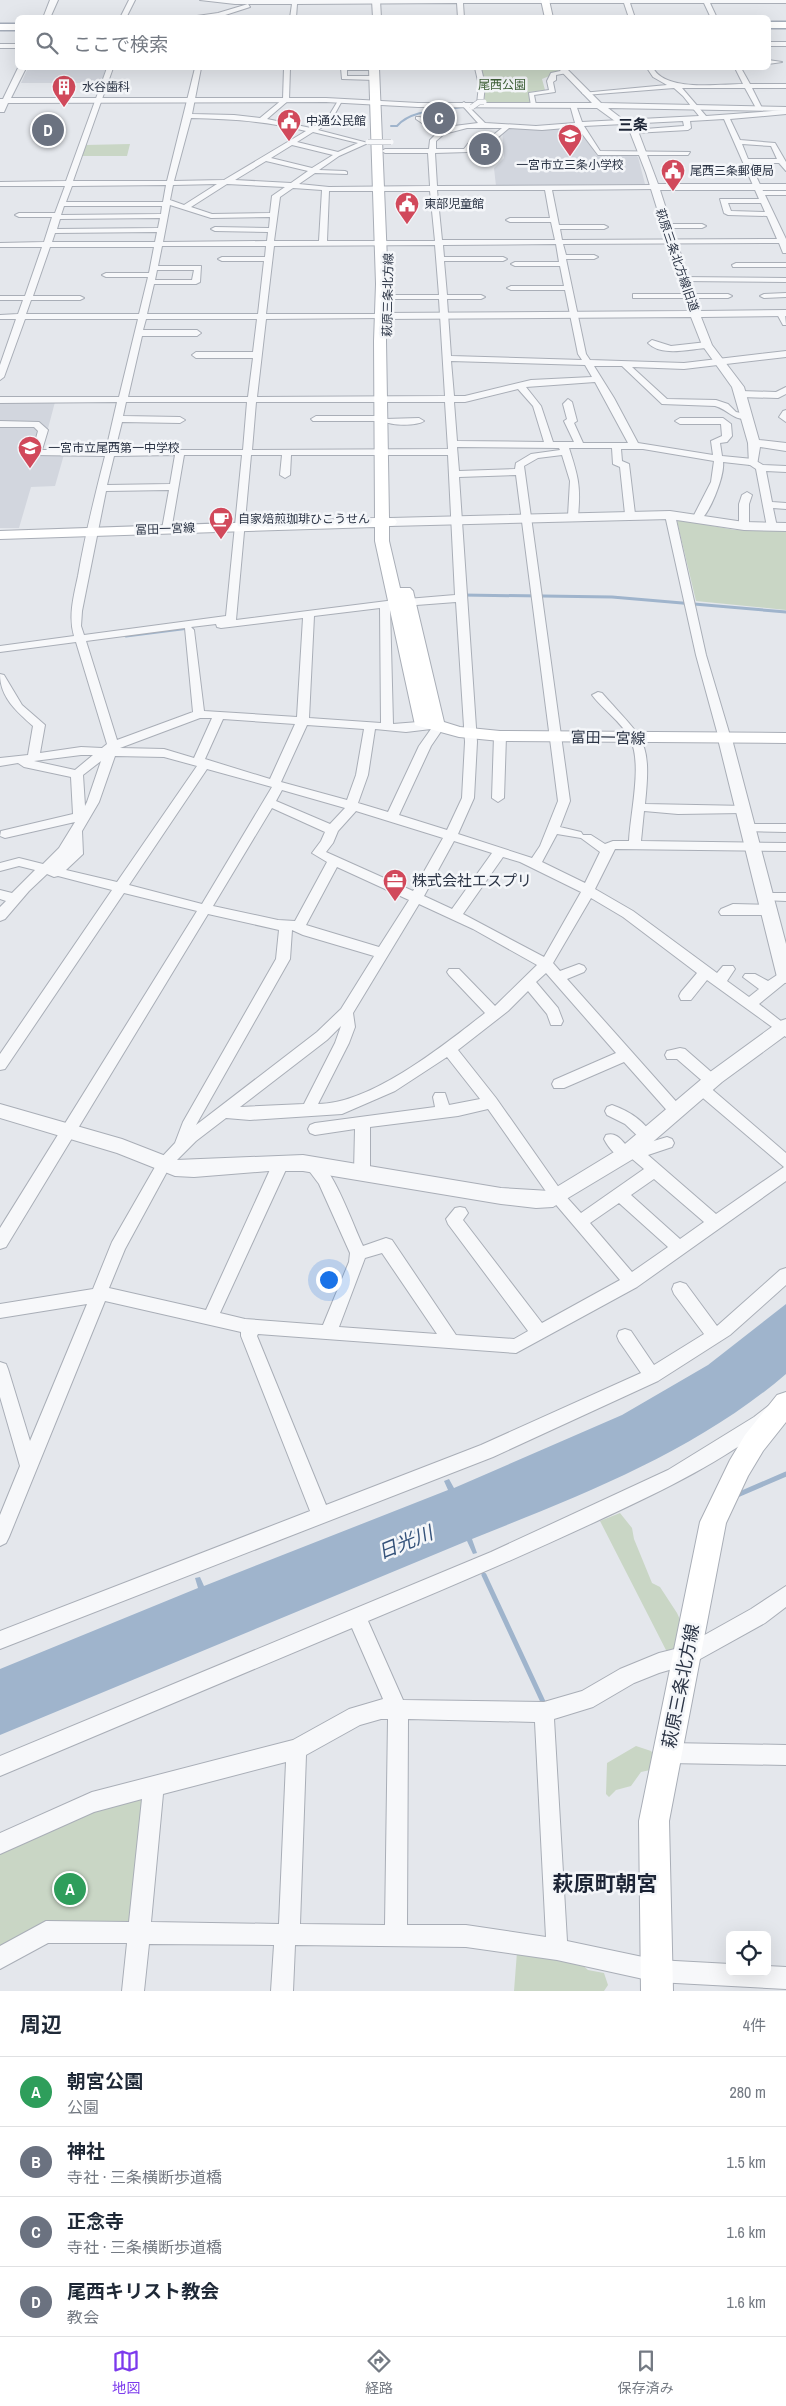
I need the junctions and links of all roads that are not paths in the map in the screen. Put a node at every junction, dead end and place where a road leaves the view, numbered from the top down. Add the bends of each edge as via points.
1 (54, 0) edge
2 (132, 0) edge
3 (203, 0) edge
4 (706, 0) edge
5 (295, 1) edge
6 (376, 1) edge
7 (460, 1) edge
8 (545, 1) edge
9 (626, 1) edge
10 (786, 1) edge
11 (217, 2) junction
12 (258, 2) junction
13 (235, 11) junction
14 (47, 15) edge
15 (124, 15) edge
16 (207, 15) edge
17 (219, 15) edge
18 (241, 15) edge
19 (293, 15) edge
20 (377, 15) edge
21 (461, 15) edge
22 (548, 15) edge
23 (631, 15) edge
24 (713, 15) edge
25 (771, 24) edge
26 (786, 24) edge
27 (0, 26) edge
28 (15, 26) edge
29 (771, 44) edge
30 (786, 44) edge
31 (0, 46) edge
32 (15, 46) edge
33 (21, 70) edge
34 (109, 70) edge
35 (198, 70) edge
36 (287, 70) edge
37 (383, 70) edge
38 (478, 70) edge
39 (564, 70) edge
40 (651, 70) edge
41 (739, 70) edge
42 (375, 71) edge
43 (664, 82) junction
44 (675, 86) junction
45 (703, 86) junction
46 (747, 86) junction
47 (786, 86) edge
48 (648, 88) junction
49 (635, 89) junction
50 (585, 93) junction
51 (706, 94) dead end
52 (637, 99) dead end
53 (98, 100) junction
54 (192, 100) junction
55 (286, 100) junction
56 (341, 100) junction
57 (2, 101) edge
58 (380, 103) junction
59 (482, 103) junction
60 (533, 105) junction
61 (573, 105) junction
62 (649, 105) junction
63 (468, 106) junction
64 (598, 106) junction
65 (695, 106) junction
66 (725, 107) junction
67 (0, 111) edge
68 (786, 111) edge
69 (764, 114) junction
70 (186, 116) junction
71 (728, 117) junction
72 (418, 118) dead end
73 (686, 118) junction
74 (704, 118) junction
75 (659, 119) junction
76 (260, 122) junction
77 (622, 122) junction
78 (482, 124) junction
79 (579, 124) junction
80 (507, 127) junction
81 (313, 131) junction
82 (634, 131) junction
83 (441, 132) junction
84 (738, 142) junction
85 (292, 144) junction
86 (377, 144) junction
87 (277, 152) junction
88 (432, 152) junction
89 (688, 153) dead end
90 (338, 154) junction
91 (643, 154) junction
92 (287, 155) dead end
93 (267, 159) junction
94 (314, 161) dead end
95 (748, 161) junction
96 (782, 162) junction
97 (324, 164) junction
98 (786, 169) edge
99 (314, 170) junction
100 (345, 173) dead end
101 (68, 183) junction
102 (170, 183) junction
103 (227, 183) junction
104 (0, 184) edge
105 (291, 186) junction
106 (654, 187) junction
107 (786, 187) edge
108 (326, 188) junction
109 (383, 188) junction
110 (434, 188) junction
111 (548, 188) junction
112 (761, 193) junction
113 (786, 193) edge
114 (126, 196) dead end
115 (166, 200) junction
116 (60, 204) junction
117 (185, 207) junction
118 (769, 214) junction
119 (19, 215) dead end
120 (273, 215) junction
121 (57, 216) junction
122 (162, 216) junction
123 (510, 220) dead end
124 (555, 223) junction
125 (775, 225) junction
126 (786, 225) edge
127 (604, 226) dead end
128 (702, 226) dead end
129 (215, 229) dead end
130 (160, 230) junction
131 (271, 230) junction
132 (51, 233) junction
133 (718, 233) dead end
134 (344, 234) dead end
135 (667, 234) junction
136 (40, 236) dead end
137 (383, 239) junction
138 (784, 240) edge
139 (439, 241) junction
140 (559, 241) junction
141 (323, 243) junction
142 (158, 244) junction
143 (269, 244) junction
144 (0, 245) edge
145 (47, 245) junction
146 (786, 251) edge
147 (594, 257) dead end
148 (195, 259) dead end
149 (222, 259) dead end
150 (267, 259) junction
151 (440, 259) junction
152 (503, 259) dead end
153 (563, 261) junction
154 (515, 264) dead end
155 (786, 265) edge
156 (153, 271) junction
157 (106, 275) dead end
158 (681, 276) junction
159 (782, 280) edge
160 (511, 288) dead end
161 (569, 288) junction
162 (783, 292) edge
163 (636, 296) dead end
164 (689, 296) junction
165 (728, 296) dead end
166 (764, 296) dead end
167 (389, 297) junction
168 (443, 297) junction
169 (481, 297) dead end
170 (0, 298) edge
171 (28, 298) junction
172 (80, 298) dead end
173 (574, 315) junction
174 (696, 315) junction
175 (261, 316) junction
176 (384, 316) junction
177 (443, 316) junction
178 (21, 317) junction
179 (142, 317) junction
180 (784, 317) edge
181 (0, 318) edge
182 (138, 333) junction
183 (196, 333) dead end
184 (652, 343) dead end
185 (707, 346) junction
186 (786, 347) edge
187 (786, 354) edge
188 (196, 355) dead end
189 (256, 355) junction
190 (4, 356) edge
191 (759, 357) junction
192 (447, 358) junction
193 (718, 362) junction
194 (590, 364) junction
195 (625, 365) junction
196 (0, 377) edge
197 (599, 379) junction
198 (520, 385) junction
199 (786, 390) edge
200 (740, 394) junction
201 (385, 398) junction
202 (122, 399) junction
203 (252, 399) junction
204 (450, 399) junction
205 (0, 400) edge
206 (568, 402) dead end
207 (786, 413) edge
208 (747, 417) junction
209 (316, 419) dead end
210 (117, 420) junction
211 (180, 420) dead end
212 (385, 420) junction
213 (786, 420) edge
214 (420, 421) dead end
215 (680, 421) dead end
216 (0, 424) edge
217 (754, 443) junction
218 (549, 444) junction
219 (580, 444) junction
220 (616, 445) junction
221 (634, 446) junction
222 (786, 447) edge
223 (452, 448) junction
224 (564, 448) junction
225 (247, 452) junction
226 (287, 452) junction
227 (385, 452) junction
228 (110, 453) junction
229 (180, 453) junction
230 (719, 459) junction
231 (757, 465) junction
232 (786, 469) edge
233 (519, 472) junction
234 (453, 474) junction
235 (285, 476) dead end
236 (101, 488) junction
237 (174, 488) junction
238 (747, 495) dead end
239 (769, 505) junction
240 (786, 506) edge
241 (630, 514) junction
242 (670, 514) junction
243 (573, 516) junction
244 (525, 518) junction
245 (697, 519) junction
246 (457, 520) junction
247 (385, 522) junction
248 (239, 526) junction
249 (744, 526) junction
250 (772, 527) junction
251 (786, 527) edge
252 (167, 529) junction
253 (90, 532) junction
254 (0, 535) edge
255 (461, 596) junction
256 (396, 604) junction
257 (309, 614) junction
258 (189, 630) junction
259 (81, 641) junction
260 (0, 649) edge
261 (0, 654) edge
262 (0, 677) edge
263 (598, 695) dead end
264 (199, 714) junction
265 (219, 716) junction
266 (303, 720) junction
267 (370, 726) junction
268 (435, 726) junction
269 (387, 727) junction
270 (471, 732) junction
271 (500, 736) junction
272 (556, 737) junction
273 (636, 738) junction
274 (786, 738) edge
275 (724, 739) junction
276 (110, 750) junction
277 (33, 758) junction
278 (0, 762) edge
279 (202, 762) junction
280 (77, 774) junction
281 (276, 784) junction
282 (498, 798) dead end
283 (269, 802) junction
284 (352, 806) junction
285 (637, 807) junction
286 (743, 809) junction
287 (86, 815) junction
288 (392, 817) junction
289 (748, 828) junction
290 (786, 828) edge
291 (332, 830) junction
292 (552, 830) junction
293 (5, 835) edge
294 (582, 836) joint
295 (450, 837) junction
296 (635, 845) junction
297 (754, 847) junction
298 (786, 847) edge
299 (607, 851) junction
300 (500, 852) junction
301 (334, 861) junction
302 (535, 864) junction
303 (0, 867) edge
304 (49, 871) junction
305 (596, 873) junction
306 (610, 877) dead end
307 (121, 888) junction
308 (588, 890) junction
309 (0, 894) edge
310 (786, 897) edge
311 (416, 898) junction
312 (15, 899) junction
313 (768, 904) junction
314 (205, 909) junction
315 (726, 912) dead end
316 (455, 915) junction
317 (0, 916) edge
318 (292, 926) junction
319 (782, 943) edge
320 (382, 953) junction
321 (546, 964) junction
322 (579, 969) dead end
323 (728, 969) dead end
324 (454, 972) dead end
325 (705, 973) junction
326 (786, 975) edge
327 (750, 977) dead end
328 (557, 978) junction
329 (528, 982) junction
330 (718, 982) junction
331 (769, 988) junction
332 (686, 996) dead end
333 (748, 1005) junction
334 (346, 1013) junction
335 (493, 1014) junction
336 (556, 1021) dead end
337 (785, 1029) edge
338 (448, 1049) junction
339 (626, 1055) junction
340 (672, 1055) dead end
341 (0, 1065) edge
342 (559, 1084) dead end
343 (707, 1085) junction
344 (369, 1097) junction
345 (490, 1102) junction
346 (308, 1110) junction
347 (612, 1110) dead end
348 (0, 1111) edge
349 (676, 1111) junction
350 (224, 1112) junction
351 (369, 1122) junction
352 (315, 1129) dead end
353 (68, 1132) junction
354 (611, 1139) dead end
355 (667, 1143) dead end
356 (182, 1146) junction
357 (634, 1147) junction
358 (786, 1162) edge
359 (281, 1163) junction
360 (164, 1164) junction
361 (312, 1164) junction
362 (655, 1170) junction
363 (362, 1172) junction
364 (786, 1172) edge
365 (620, 1194) junction
366 (557, 1196) junction
367 (460, 1212) dead end
368 (579, 1222) junction
369 (715, 1223) junction
370 (0, 1242) edge
371 (678, 1248) junction
372 (358, 1254) junction
373 (786, 1275) edge
374 (631, 1282) junction
375 (680, 1289) dead end
376 (96, 1299) junction
377 (0, 1311) edge
378 (0, 1318) edge
379 (210, 1318) junction
380 (251, 1326) junction
381 (329, 1332) junction
382 (539, 1333) junction
383 (624, 1336) dead end
384 (715, 1336) junction
385 (452, 1342) junction
386 (0, 1369) edge
387 (652, 1376) junction
388 (786, 1402) edge
389 (29, 1466) junction
390 (320, 1515) junction
391 (0, 1537) edge
392 (786, 1595) edge
393 (358, 1617) junction
394 (0, 1640) edge
395 (686, 1656) junction
396 (398, 1710) junction
397 (544, 1712) junction
398 (296, 1749) junction
399 (668, 1753) junction
400 (786, 1755) edge
401 (0, 1766) edge
402 (154, 1785) junction
403 (0, 1844) edge
404 (138, 1934) junction
405 (289, 1934) junction
406 (396, 1936) junction
407 (557, 1949) junction
408 (0, 1958) edge
409 (786, 1978) edge
410 (657, 1981) edge
411 (134, 1991) edge
412 (282, 1991) edge

1 - 14 street
2 - 15 street
3 - 11 street
4 - 9 street
4 - 10 street
4 - 24 street
5 - 6 street
5 - 12 street
5 - 19 street
6 - 7 street
6 - 20 street
7 - 8 street
7 - 21 street
8 - 9 street
8 - 22 main road
9 - 23 street
11 - 12 street
11 - 16 street
12 - 13 street
13 - 17 street
13 - 18 street
25 - 26 main road
27 - 28 main road
29 - 30 street
31 - 32 street
33 - 57 street
34 - 53 street
35 - 54 street
36 - 55 street
37 - 58 main road, 萩原三条北方線
38 - 59 street
39 - 50 street
39 - 60 street via 553,74 550,81 554,91 531,94
40 - 43 street
41 - 46 street
42 - 58 main road, 萩原三条北方線
43 - 44 street
43 - 48 street via 644,84
44 - 45 street
44 - 48 street
44 - 65 street
45 - 46 street
45 - 51 street
46 - 47 street
46 - 69 street
48 - 49 street
49 - 50 street
49 - 52 street
50 - 64 street
53 - 54 street
53 - 57 street
53 - 101 street
54 - 55 street
54 - 70 street
55 - 56 street
55 - 76 street
56 - 58 street
56 - 81 street via 333,115
57 - 67 street
58 - 63 street
58 - 86 main road, 萩原三条北方線
59 - 60 street
59 - 63 street
60 - 61 street
61 - 64 street
61 - 79 street
62 - 64 street
62 - 65 street
62 - 75 street
63 - 78 street
64 - 77 street
65 - 66 street
65 - 74 street
66 - 69 street
66 - 71 street
68 - 69 street
69 - 71 street
70 - 76 street via 234,117
70 - 102 street
71 - 74 street
71 - 84 street
72 - 83 street
73 - 74 street
73 - 75 street
73 - 82 street via 688,128
75 - 77 street
76 - 81 street via 282,123
77 - 79 street
77 - 82 street
78 - 80 street
78 - 83 street
79 - 80 street via 558,128
79 - 91 street via 598,153
80 - 88 street via 494,138 476,137 466,151
81 - 85 street
81 - 86 street
82 - 91 street, 萩原三条北方線旧道
83 - 88 street via 433,140
84 - 95 street
84 - 96 street via 770,142
85 - 87 street
85 - 90 street
86 - 88 street
86 - 90 street
86 - 109 main road, 萩原三条北方線
87 - 92 street
87 - 93 street
88 - 110 street
89 - 91 street
90 - 97 street
91 - 106 street, 萩原三条北方線旧道
93 - 99 street
93 - 103 street
94 - 97 street
95 - 96 street
95 - 112 street
96 - 98 street
97 - 99 street
99 - 100 street
99 - 105 street
101 - 102 street
101 - 104 street
101 - 116 street
102 - 103 street
102 - 115 street
103 - 105 street
103 - 117 street
105 - 108 street
105 - 120 street via 276,196
106 - 111 street
106 - 112 street
106 - 135 street, 萩原三条北方線旧道
107 - 112 street
108 - 109 street
108 - 141 street
109 - 110 street
109 - 137 main road, 萩原三条北方線
110 - 111 street
110 - 139 street
111 - 124 street
112 - 113 street
112 - 118 street
112 - 118 street via 723,201 728,213
114 - 115 street
115 - 116 street
115 - 117 street
115 - 122 street
116 - 121 street
117 - 120 street via 212,216
118 - 125 street
119 - 121 street
120 - 131 street
121 - 122 street
121 - 132 street
122 - 130 street
123 - 124 street
124 - 127 street
124 - 140 street
125 - 126 street
125 - 138 street
128 - 135 street
129 - 131 street
130 - 132 street
130 - 142 street
131 - 143 street
132 - 136 street
132 - 145 street
133 - 135 street
134 - 137 street
135 - 138 street
135 - 140 street
135 - 158 street, 萩原三条北方線旧道
137 - 139 street
137 - 141 street
137 - 167 main road, 萩原三条北方線
137 - 176 main road, 萩原三条北方線
138 - 146 street
139 - 140 street
139 - 151 street
140 - 153 street
141 - 143 street
142 - 143 street
142 - 145 street
142 - 156 street
143 - 150 street
144 - 145 street
145 - 171 street
147 - 153 street
148 - 156 street
149 - 150 street
150 - 175 street
151 - 152 street
151 - 168 street
153 - 154 street
153 - 161 street
155 - 158 street
156 - 156 street via 196,282 198,268
156 - 157 street
156 - 179 street
158 - 159 street
158 - 164 street, 萩原三条北方線旧道
159 - 162 street
160 - 161 street
161 - 173 street
162 - 166 street
163 - 164 street
164 - 165 street
164 - 174 street, 萩原三条北方線旧道
167 - 168 street
167 - 176 main road, 萩原三条北方線
168 - 169 street
168 - 177 street
170 - 171 street
171 - 172 street
171 - 178 street
173 - 174 street
173 - 177 street
173 - 194 street via 582,354
174 - 180 street
174 - 185 street, 萩原三条北方線旧道
175 - 176 street
175 - 179 street
175 - 189 street
176 - 177 street
176 - 201 main road, 萩原三条北方線
177 - 192 street
178 - 179 street
178 - 181 street
178 - 190 street
179 - 182 street
182 - 183 street
182 - 202 street
184 - 185 street via 664,348
185 - 193 street, 萩原三条北方線旧道
186 - 191 street via 755,349
187 - 191 street
188 - 189 street
189 - 203 street
190 - 196 street
191 - 193 street
192 - 194 street
192 - 204 street
193 - 195 street via 684,366
193 - 200 street, 萩原三条北方線旧道
194 - 195 street
194 - 197 street
195 - 208 street via 665,402 716,403 733,414
197 - 198 street
197 - 221 street
198 - 204 street via 465,399
198 - 218 street via 537,406
199 - 200 street via 778,395
200 - 208 street, 萩原三条北方線旧道
201 - 203 street
201 - 204 street
201 - 212 main road, 萩原三条北方線
202 - 203 street
202 - 205 street
202 - 210 street
203 - 225 street
204 - 223 street
206 - 219 street via 572,421 569,421
207 - 213 street
208 - 217 street, 萩原三条北方線旧道
209 - 212 street
210 - 211 street
210 - 228 street
212 - 214 street
212 - 227 main road, 萩原三条北方線
215 - 230 street via 725,422 726,436 724,440 716,441 715,446
216 - 228 street via 36,424 43,430 37,453
217 - 222 street
217 - 231 street, 萩原三条北方線旧道
218 - 223 street
218 - 224 street
219 - 220 street
219 - 224 street
220 - 221 street
220 - 241 street via 618,464 624,464
221 - 230 street
223 - 227 street
223 - 234 street
224 - 233 street via 531,458 519,465
224 - 243 street via 575,481
225 - 226 street
225 - 229 street
225 - 248 street
226 - 227 street
226 - 235 street
227 - 247 main road, 萩原三条北方線 via 388,513
228 - 229 street
228 - 236 street
229 - 237 street
230 - 231 street
230 - 245 street via 714,487
231 - 232 street
231 - 239 street
233 - 234 street
233 - 244 street
234 - 246 street
236 - 237 street
236 - 253 street
237 - 252 street
238 - 249 street
239 - 240 street
239 - 250 street
241 - 242 street
241 - 243 street
242 - 245 street
242 - 275 street via 701,655
243 - 244 street
244 - 246 street
244 - 272 street
245 - 249 street
246 - 247 street
246 - 255 street
247 - 248 main road, 冨田一宮線
247 - 256 main road via 385,563
248 - 252 main road, 冨田一宮線
248 - 259 street via 231,619
249 - 250 street
250 - 251 street
252 - 253 main road, 冨田一宮線
253 - 254 main road, 冨田一宮線
253 - 259 street via 77,611 76,626
255 - 256 street
255 - 270 street
256 - 257 street
256 - 268 main road via 421,721
256 - 269 street
257 - 258 street
257 - 266 street
258 - 259 street
258 - 264 street
259 - 260 street
259 - 261 street
259 - 276 street
262 - 277 street via 18,707 39,725
263 - 273 street
264 - 265 street
264 - 276 street
265 - 266 street
265 - 279 street
266 - 267 street
266 - 281 street
267 - 269 street
267 - 284 street via 362,775
268 - 269 street
268 - 270 main road, 富田一宮線
268 - 288 street
270 - 271 main road, 富田一宮線
270 - 295 street via 468,798
271 - 272 main road, 富田一宮線
271 - 282 street
272 - 273 main road, 富田一宮線
272 - 292 street via 564,801
273 - 275 main road, 富田一宮線
273 - 285 street via 642,759
274 - 275 main road, 富田一宮線
275 - 286 street
276 - 277 street
276 - 279 street via 155,752
276 - 280 street
276 - 287 street
277 - 278 street
278 - 280 street via 32,764
279 - 281 street
279 - 307 street
280 - 287 street via 79,813
281 - 283 street
281 - 284 street
283 - 291 street
283 - 314 street
284 - 288 street
284 - 291 street
285 - 286 street
285 - 296 street
286 - 289 street
287 - 293 street
287 - 304 street via 76,832 77,854
288 - 295 street
289 - 290 street
289 - 297 street
291 - 301 street via 318,853
292 - 294 street
292 - 302 street
294 - 299 street
295 - 300 street
295 - 311 street
296 - 297 street
296 - 299 street via 613,845
297 - 298 street
297 - 313 street
299 - 305 street
300 - 302 street
300 - 316 street
301 - 311 street
301 - 318 street
302 - 308 street
303 - 304 street via 19,862
304 - 307 street
304 - 312 street
305 - 306 street
305 - 308 street
307 - 314 street
307 - 341 street
308 - 321 street
308 - 325 street via 628,914
309 - 312 street
310 - 313 street
311 - 316 street
311 - 320 street
312 - 317 street
313 - 315 street
313 - 319 street
314 - 318 street
314 - 353 street
316 - 321 street
318 - 320 street
318 - 356 street via 283,959 188,1126
319 - 326 street
320 - 334 street
321 - 328 street
321 - 329 street
322 - 328 street
323 - 330 street
324 - 335 street
325 - 330 street
325 - 332 street
326 - 331 street
327 - 331 street
328 - 339 street
329 - 335 street
329 - 336 street via 553,1012
330 - 333 street
331 - 333 street
333 - 337 street
334 - 346 street via 348,1026 342,1043
334 - 350 street via 322,1036
335 - 338 street
337 - 343 street
338 - 344 street
338 - 345 street
339 - 342 street
339 - 349 street
340 - 343 street via 680,1053
343 - 349 street
343 - 358 street
344 - 346 street via 331,1110
344 - 351 street
345 - 351 street via 442,1105
345 - 366 street
346 - 350 street via 250,1114
347 - 357 street via 630,1120
348 - 353 street
349 - 357 street
350 - 356 street
351 - 352 street
351 - 363 street
353 - 360 street via 122,1147
353 - 370 street
354 - 357 street
355 - 357 street via 650,1149
356 - 360 street
357 - 362 street
357 - 366 street
359 - 360 street via 194,1169
359 - 361 street
359 - 379 street
360 - 376 street via 118,1247
361 - 363 street
361 - 372 street via 325,1180
362 - 365 street
362 - 369 street
363 - 366 street via 501,1196 536,1200
364 - 369 street
365 - 368 street
365 - 371 street
366 - 368 street
367 - 382 street via 454,1219
368 - 374 street
369 - 371 street
371 - 374 street
372 - 381 street
372 - 385 street via 386,1245
373 - 384 street
374 - 382 street
375 - 384 street
376 - 377 street
376 - 378 street
376 - 379 street via 105,1294
376 - 389 street
379 - 380 street
380 - 381 street
380 - 390 street via 249,1336
381 - 385 street
382 - 385 street via 516,1346
383 - 387 street
384 - 387 street
386 - 389 street
387 - 390 street via 487,1451
388 - 393 street via 760,1423 674,1476 497,1558
388 - 395 main road, 萩原三条北方線 via 754,1443 713,1522
389 - 391 street
390 - 394 street
392 - 395 street via 758,1616
393 - 396 street
393 - 401 street
395 - 397 street via 627,1676 586,1700
395 - 399 main road, 萩原三条北方線
396 - 397 street
396 - 398 street via 381,1709 356,1716
396 - 406 street
397 - 407 street via 550,1774
398 - 402 street
398 - 405 street
399 - 400 street
399 - 410 main road, 萩原三条北方線 via 654,1821
402 - 403 street via 92,1802
402 - 404 street
404 - 405 street
404 - 408 street via 46,1932
404 - 411 street
405 - 406 street
405 - 412 street via 284,1946
406 - 407 street via 466,1936
407 - 410 street
409 - 410 street

